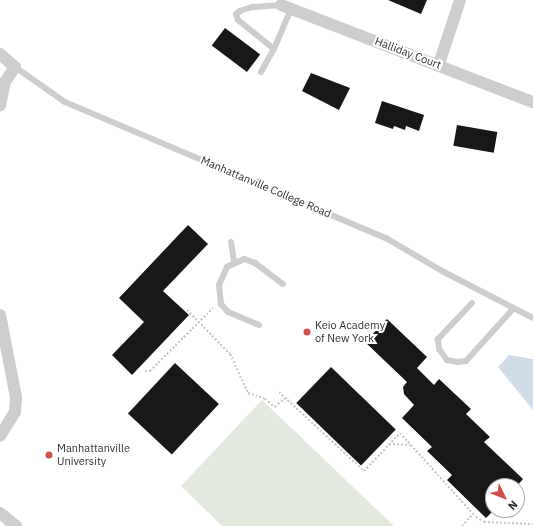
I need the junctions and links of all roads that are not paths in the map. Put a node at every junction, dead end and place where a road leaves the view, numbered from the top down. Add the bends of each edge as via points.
1 (460, 0) edge
2 (286, 7) junction
3 (274, 49) junction
4 (0, 54) edge
5 (439, 64) junction
6 (16, 68) junction
7 (261, 72) dead end
8 (533, 102) edge
9 (0, 105) edge
10 (231, 242) dead end
11 (234, 262) junction
12 (283, 284) dead end
13 (472, 303) dead end
14 (513, 309) junction
15 (0, 314) edge
16 (533, 318) edge
17 (258, 325) dead end
18 (0, 436) edge
19 (0, 514) edge
20 (16, 526) edge

1 - 5 street
2 - 3 lane
2 - 3 lane via 252,7 240,10 236,14 238,20
2 - 5 street, Halliday Court
3 - 7 lane
4 - 6 street, Manhattanville College Road
5 - 8 street, Halliday Court
6 - 9 street via 5,82
6 - 14 lane, Manhattanville College Road via 65,102 386,238
10 - 11 lane
11 - 12 lane via 244,259 255,263
11 - 17 lane via 227,267 219,286 220,300 228,312
13 - 14 lane via 438,339 439,350 447,360 466,361
14 - 16 lane, Manhattanville College Road
15 - 18 street via 16,397 15,412
19 - 20 street

